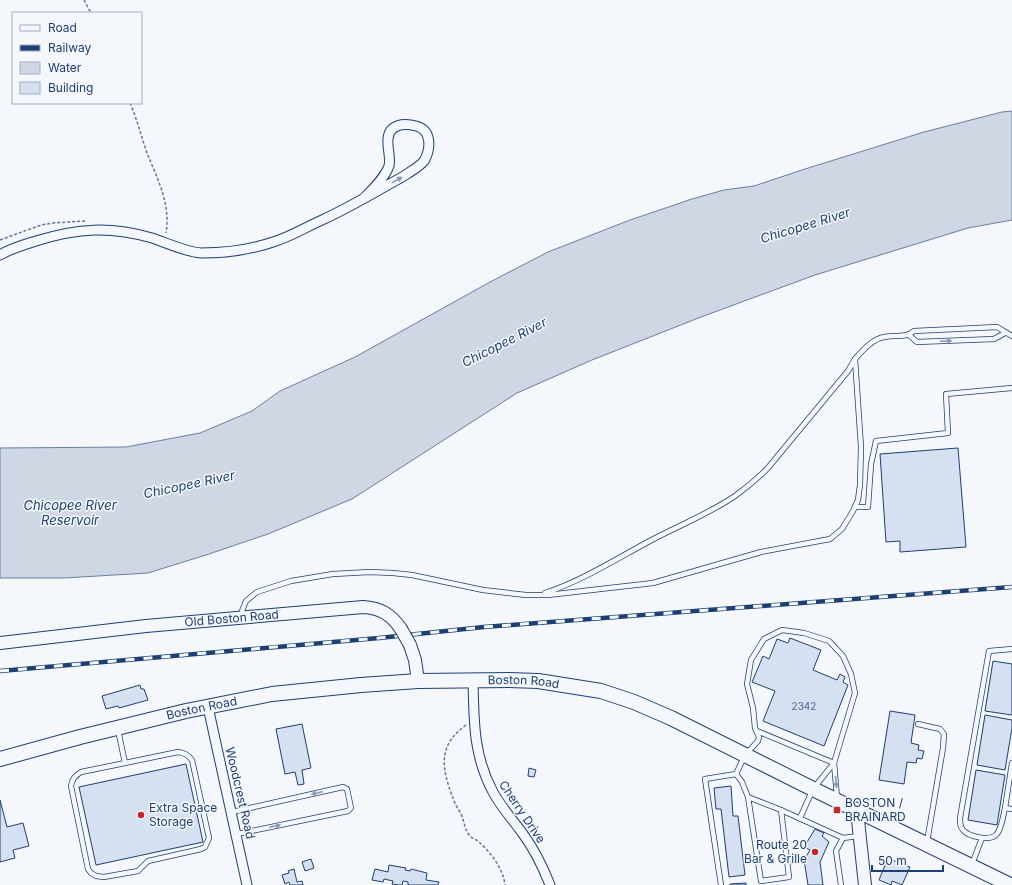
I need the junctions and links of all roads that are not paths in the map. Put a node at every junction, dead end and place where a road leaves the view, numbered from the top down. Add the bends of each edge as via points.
1 (363, 199) junction
2 (0, 255) edge
3 (1005, 333) junction
4 (909, 335) junction
5 (1012, 336) edge
6 (855, 359) junction
7 (1012, 388) edge
8 (855, 507) junction
9 (540, 595) junction
10 (243, 617) junction
11 (0, 643) edge
12 (1012, 649) edge
13 (473, 680) junction
14 (418, 681) junction
15 (208, 707) junction
16 (918, 724) dead end
17 (118, 729) junction
18 (757, 731) junction
19 (745, 755) junction
20 (0, 760) edge
21 (125, 763) junction
22 (834, 763) junction
23 (1012, 763) edge
24 (736, 774) junction
25 (814, 790) junction
26 (748, 797) junction
27 (837, 801) junction
28 (1005, 808) junction
29 (1012, 808) edge
30 (781, 810) junction
31 (857, 811) junction
32 (232, 812) junction
33 (800, 818) junction
34 (237, 834) junction
35 (859, 836) junction
36 (843, 838) junction
37 (982, 838) junction
38 (926, 844) junction
39 (971, 866) junction
40 (247, 885) edge
41 (550, 885) edge
42 (721, 885) edge
43 (841, 885) edge
44 (865, 885) edge
45 (1010, 885) edge

1 -> 1 street via 423,162 429,144 428,136 419,126 402,124 394,127 388,140 388,166 379,182
1 - 2 street via 273,242 227,252 199,253 128,232 88,230 58,234 11,248
3 - 4 lane via 997,327 914,331
4 -> 3 lane via 917,342 994,339
3 - 5 lane
4 - 6 lane via 882,337
6 - 8 lane via 861,467
6 - 9 lane via 848,371 776,458 752,483 735,496 562,588
7 - 8 lane via 946,394 948,433 876,441 871,464 868,507
8 - 9 lane via 842,529 830,539 761,552 653,583
9 - 10 lane via 483,590 399,573 351,572 291,581 257,592 246,601 242,611
10 - 11 street, Old Boston Road
10 - 14 street, Old Boston Road, bridge via 355,608 378,609 388,614 401,629 415,660
12 - 37 lane via 989,652 960,818 965,833
13 - 14 main road, Boston Road
13 - 19 main road, Boston Road via 538,681 600,691 671,718
13 - 41 street, Cherry Drive via 477,750 487,780 536,854
14 - 15 main road, Boston Road via 272,694
15 - 17 main road, Boston Road
15 - 32 street, Woodcrest Road
16 - 38 lane via 940,729 944,734
17 - 20 main road, Boston Road
17 - 21 lane
18 - 19 lane via 758,740
18 - 22 lane
18 - 22 lane via 747,684 751,660 764,639 782,630 804,633 829,642 843,656 851,674 855,693
19 - 24 lane
19 - 25 main road, Boston Road
21 - 21 lane via 178,752 189,756 196,776 208,843 201,849 148,861 138,871 96,876 88,869 71,781 81,772
22 - 25 lane
22 -> 27 lane
23 - 28 lane
24 - 26 lane
24 - 42 lane via 705,779
25 - 27 main road, Boston Road
25 - 33 lane
26 - 30 lane
26 - 30 lane via 761,881 789,877
27 - 31 main road, Boston Road
28 - 29 lane
28 - 37 lane via 1000,830 990,838
30 - 33 lane
31 - 35 street
31 - 38 main road, Boston Road
32 - 34 street, Woodcrest Road
34 -> 32 lane via 348,811 351,808 347,789 343,787
33 - 36 lane
34 - 40 street, Woodcrest Road
35 - 36 lane
35 - 44 street
36 - 43 lane via 836,851
37 - 39 lane
38 - 39 main road, Boston Road
39 - 45 main road, Boston Road

